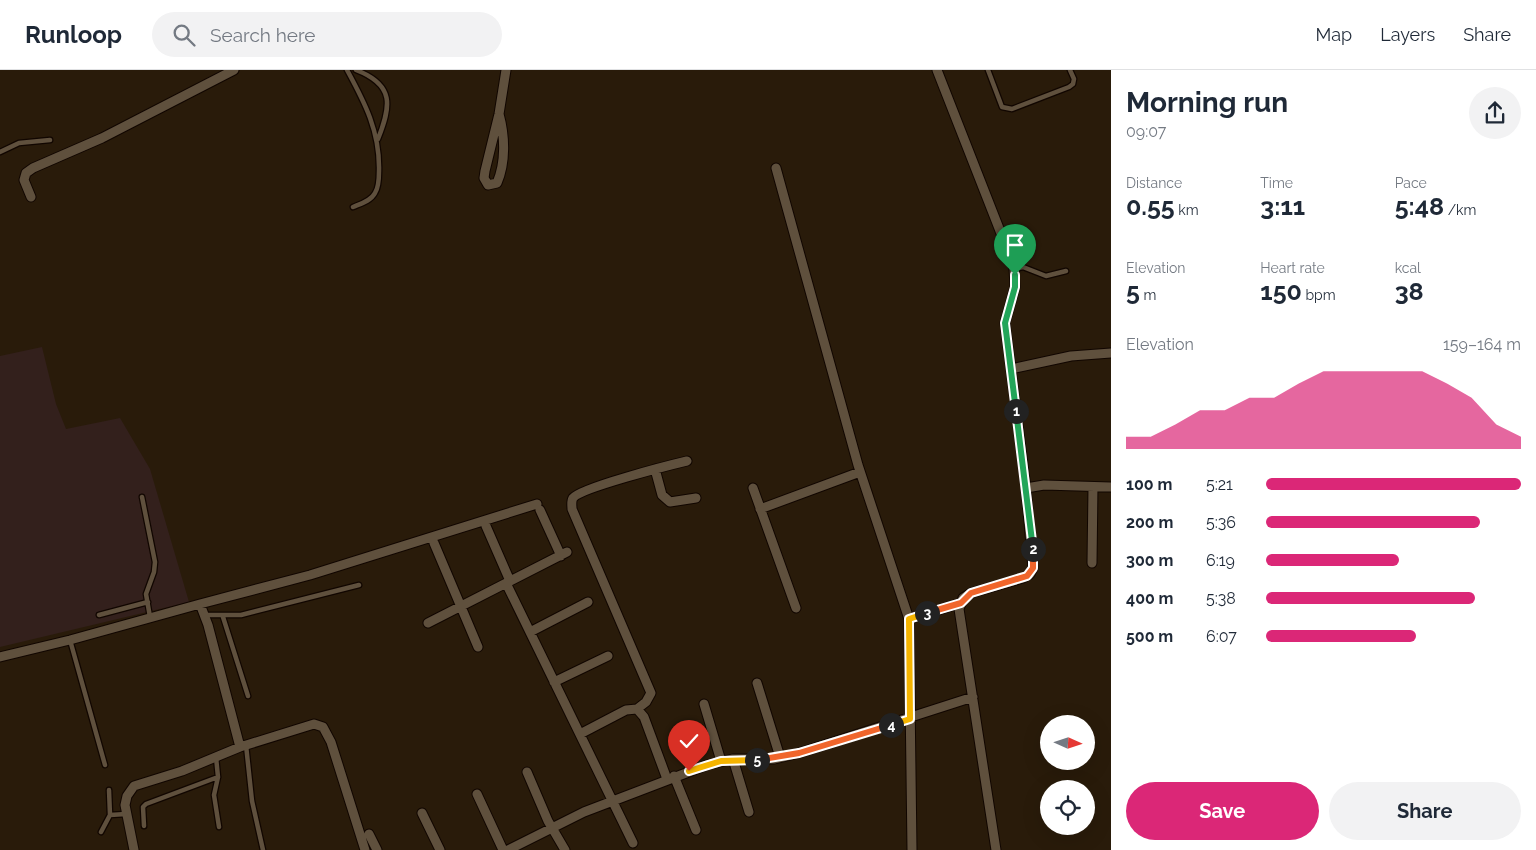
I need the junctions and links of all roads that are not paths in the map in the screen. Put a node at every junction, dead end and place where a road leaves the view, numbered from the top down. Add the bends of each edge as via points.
1 (234, 70) edge
2 (347, 70) edge
3 (356, 70) edge
4 (506, 70) edge
5 (937, 70) edge
6 (988, 70) edge
7 (1070, 70) edge
8 (500, 114) junction
9 (378, 139) junction
10 (50, 140) dead end
11 (0, 152) edge
12 (776, 168) dead end
13 (31, 197) dead end
14 (353, 207) dead end
15 (1014, 269) junction
16 (1066, 271) dead end
17 (1111, 353) edge
18 (1011, 369) junction
19 (687, 461) dead end
20 (655, 469) junction
21 (860, 472) junction
22 (1094, 487) junction
23 (1111, 487) edge
24 (753, 488) dead end
25 (1026, 488) junction
26 (142, 497) dead end
27 (696, 498) dead end
28 (760, 509) junction
29 (486, 526) dead end
30 (434, 543) dead end
31 (1092, 563) dead end
32 (508, 582) junction
33 (359, 585) dead end
34 (148, 602) junction
35 (588, 602) dead end
36 (961, 603) junction
37 (200, 604) junction
38 (460, 606) junction
39 (796, 608) dead end
40 (99, 615) dead end
41 (205, 615) junction
42 (223, 617) junction
43 (150, 618) junction
44 (909, 619) junction
45 (428, 623) dead end
46 (530, 632) junction
47 (70, 640) junction
48 (478, 647) dead end
49 (608, 656) dead end
50 (0, 657) edge
51 (554, 682) junction
52 (757, 683) dead end
53 (248, 696) dead end
54 (973, 697) junction
55 (704, 704) dead end
56 (637, 709) junction
57 (910, 719) junction
58 (580, 734) junction
59 (243, 746) junction
60 (216, 756) junction
61 (780, 758) junction
62 (733, 759) junction
63 (721, 761) junction
64 (106, 766) dead end
65 (527, 772) dead end
66 (218, 777) junction
67 (671, 778) junction
68 (109, 790) dead end
69 (478, 794) dead end
70 (612, 800) junction
71 (749, 812) dead end
72 (422, 813) dead end
73 (127, 814) junction
74 (110, 815) junction
75 (144, 826) dead end
76 (220, 827) dead end
77 (553, 828) junction
78 (696, 830) dead end
79 (101, 832) dead end
80 (369, 834) dead end
81 (633, 843) dead end
82 (134, 850) edge
83 (263, 850) edge
84 (365, 850) edge
85 (377, 850) edge
86 (440, 850) edge
87 (503, 850) edge
88 (508, 850) edge
89 (565, 850) edge
90 (912, 850) edge
91 (996, 850) edge

1 - 13 street via 102,138 33,168 26,173 24,180
2 - 9 lane
3 - 9 lane via 371,78 388,97 388,108
4 - 8 street
5 - 15 street
6 - 7 lane via 1002,107 1012,109 1069,88 1074,79
8 - 8 street via 504,140 501,168 497,183 488,185 485,171
9 - 14 lane via 379,180 376,192 372,198
10 - 11 lane via 19,144
12 - 21 street
15 - 16 lane via 1024,267 1046,276
15 - 18 street via 1015,287 1005,323
17 - 18 street via 1072,356
18 - 25 street
19 - 20 street
20 - 27 street via 662,495 670,502
20 - 56 street via 576,495 572,502 572,509 651,693
21 - 28 street
21 - 44 street
22 - 23 street
22 - 25 street
22 - 31 street
24 - 28 street
25 - 36 street via 1034,560 1032,572 1023,578 971,593
26 - 34 lane via 155,562 147,586
28 - 39 street
29 - 32 street
30 - 38 street
32 - 37 street via 564,554 539,507
32 - 38 street
32 - 46 street
33 - 42 lane via 249,614
34 - 40 lane
34 - 43 lane
35 - 46 street
36 - 44 street
36 - 54 street via 960,618
37 - 41 street
37 - 43 street
38 - 45 street
38 - 48 street
41 - 42 lane
41 - 59 street
42 - 53 lane
43 - 47 street
44 - 57 street
46 - 51 street
47 - 50 street
47 - 64 lane
49 - 51 street
51 - 58 street
52 - 61 street
54 - 57 street
54 - 91 street
55 - 63 street
56 - 58 street via 626,710
56 - 67 street via 644,717
57 - 61 street
57 - 90 street
58 - 70 street
59 - 60 street
59 - 83 lane
59 - 84 street via 314,724 323,727 331,742
60 - 66 lane
60 - 73 street via 134,786 127,796
61 - 62 street
62 - 63 street
62 - 71 street
63 - 67 street
65 - 77 street
66 - 75 lane via 146,804
66 - 76 lane via 214,795
67 - 70 street
67 - 78 street
68 - 74 lane
69 - 87 street
70 - 77 street
70 - 81 street
72 - 86 street
73 - 74 lane
73 - 82 street
74 - 79 lane
77 - 88 street
77 - 89 street
80 - 85 street

